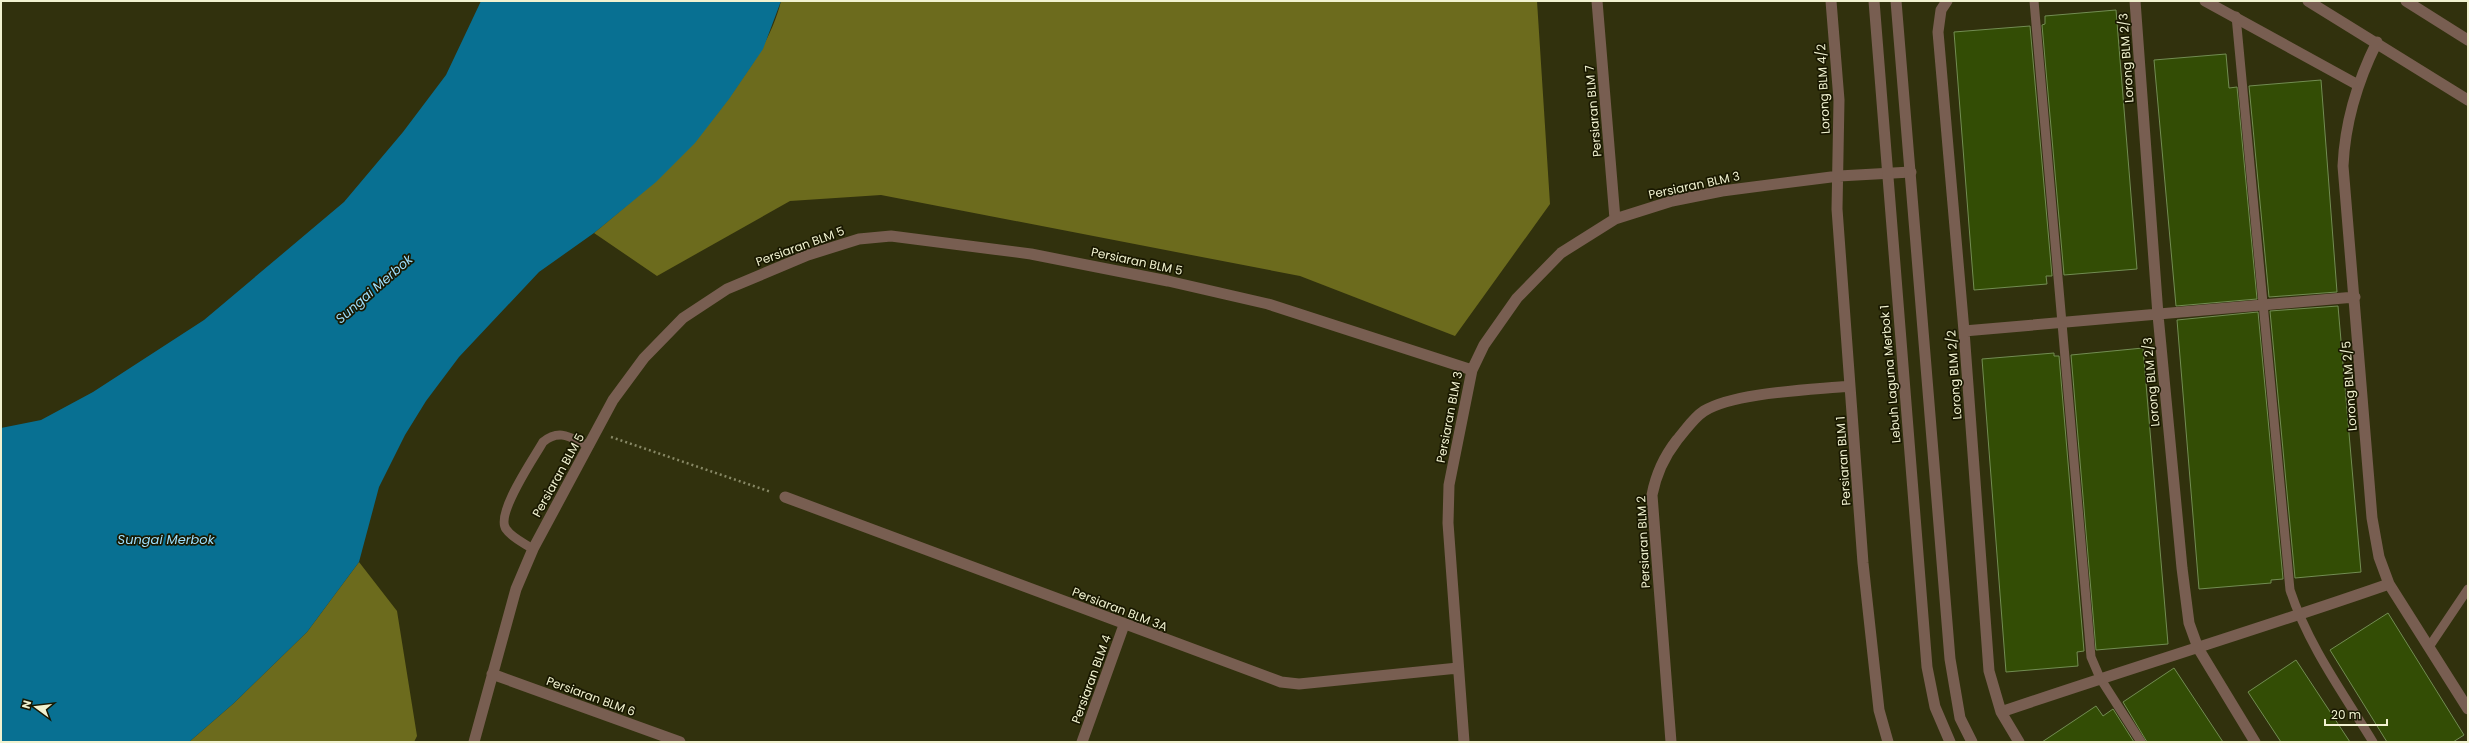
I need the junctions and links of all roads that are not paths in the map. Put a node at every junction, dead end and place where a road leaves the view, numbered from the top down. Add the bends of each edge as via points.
1 (1597, 1) edge
2 (1831, 1) edge
3 (1874, 1) edge
4 (1896, 1) edge
5 (1947, 1) edge
6 (2034, 1) edge
7 (2135, 1) edge
8 (2206, 1) edge
9 (2308, 1) edge
10 (2409, 2) edge
11 (2236, 16) junction
12 (2468, 40) edge
13 (2377, 42) junction
14 (2358, 85) junction
15 (2468, 100) edge
16 (1911, 172) junction
17 (1886, 173) junction
18 (1839, 176) junction
19 (1615, 218) junction
20 (2355, 297) junction
21 (2262, 306) junction
22 (2158, 316) junction
23 (2062, 323) junction
24 (1964, 331) junction
25 (1472, 370) junction
26 (1850, 386) junction
27 (589, 446) junction
28 (785, 497) road end
29 (533, 549) junction
30 (2389, 584) junction
31 (2468, 588) edge
32 (2298, 616) junction
33 (1124, 625) junction
34 (2198, 648) junction
35 (2430, 648) junction
36 (1458, 668) junction
37 (492, 674) junction
38 (2100, 678) junction
39 (2468, 709) edge
40 (2001, 712) junction
41 (474, 742) edge
42 (680, 742) edge
43 (1082, 742) edge
44 (1464, 742) edge
45 (1671, 742) edge
46 (1888, 742) edge
47 (1950, 742) edge
48 (1972, 742) edge
49 (2019, 742) edge
50 (2141, 742) edge
51 (2255, 742) edge
52 (2373, 742) edge

1 - 19 street, Persiaran BLM 7
2 - 18 street, Lorong BLM 4/2 via 1838,100
3 - 17 street, Lebuh Laguna Merbok 1
4 - 16 street
5 - 24 street, Lorong BLM 2/2 via 1941,10 1938,32
6 - 23 lane
7 - 22 street, Lorong BLM 2/3
8 - 11 street
9 - 13 street
10 - 12 street
11 - 14 street
11 - 21 lane
13 - 14 street, Lorong BLM 2/5
13 - 15 street
14 - 20 street, Lorong BLM 2/5 via 2344,142
16 - 17 street, Persiaran BLM 3
16 - 48 street via 1950,659 1960,718
17 - 18 street, Persiaran BLM 3
17 - 47 street, Lebuh Laguna Merbok 1 via 1927,668 1935,707
18 - 19 street, Persiaran BLM 3 via 1710,193
18 - 26 street, Persiaran BLM 1 via 1837,209
19 - 25 street, Persiaran BLM 3 via 1576,241 1545,268 1517,298 1484,345
20 - 21 street
20 - 30 street, Lorong BLM 2/5 via 2372,518 2379,557
21 - 22 street
21 - 32 lane via 2290,590
22 - 23 street
22 - 34 street, Lorong BLM 2/3 via 2182,568 2189,623
23 - 24 street
23 - 38 lane via 2088,630 2091,657
24 - 40 street, Lorong BLM 2/2 via 1989,671
25 - 27 street, Persiaran BLM 5 via 1268,304 1031,254 891,236 859,239 828,248 743,281 683,318 644,358 613,400
25 - 36 street, Persiaran BLM 3 via 1459,427 1448,505
26 - 45 street, Persiaran BLM 2 via 1750,397 1717,405 1703,412 1688,426 1661,465 1652,495
26 - 46 street, Persiaran BLM 1 via 1878,710
27 - 29 street, Persiaran BLM 5
27 - 29 lane via 561,434 552,435 543,442 510,499 503,519 505,528
28 - 33 street, Persiaran BLM 3A
29 - 37 street, Persiaran BLM 5 via 516,589
30 - 32 street
30 - 35 street, Lorong BLM 2/5
31 - 35 lane
32 - 34 street
32 - 52 lane
33 - 36 street, Persiaran BLM 3A via 1282,682 1299,684
33 - 43 street, Persiaran BLM 4
34 - 38 street
34 - 51 street, Lorong BLM 2/3
35 - 39 street, Lorong BLM 2/5
36 - 44 street, Persiaran BLM 3
37 - 41 street, Persiaran BLM 5
37 - 42 street, Persiaran BLM 6
38 - 40 street
38 - 50 lane
40 - 49 street, Lorong BLM 2/2

